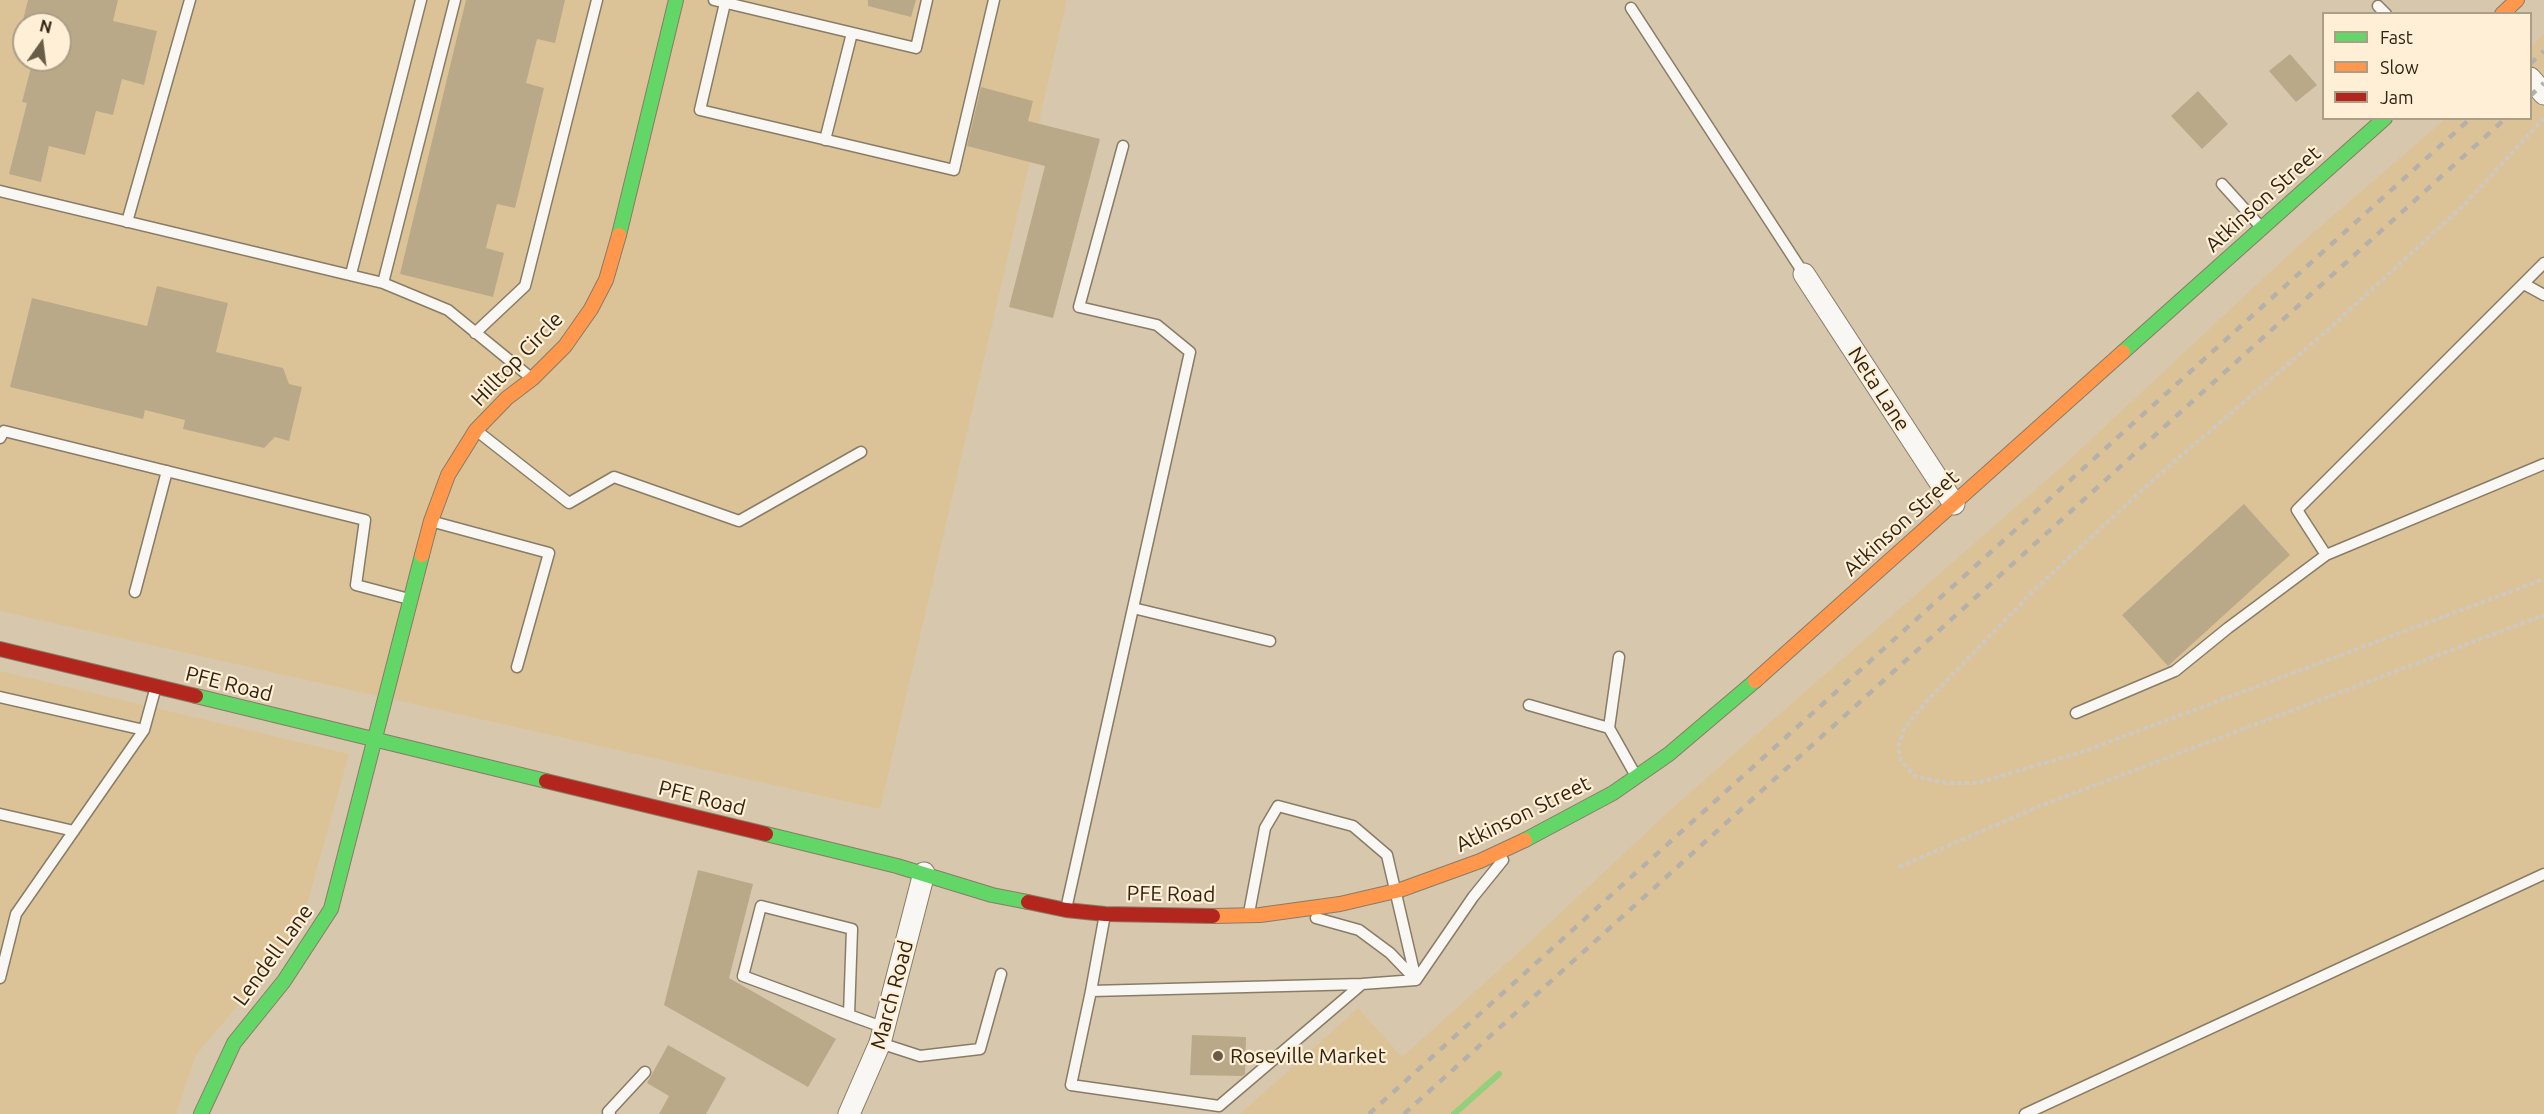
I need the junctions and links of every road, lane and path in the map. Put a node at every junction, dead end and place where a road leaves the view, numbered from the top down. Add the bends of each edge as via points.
1 (190, 0) edge
2 (421, 0) edge
3 (455, 0) edge
4 (597, 0) edge
5 (676, 0) edge
6 (927, 0) edge
7 (994, 0) edge
8 (2517, 0) edge
9 (719, 1) edge
10 (1631, 8) dead end
11 (2504, 12) edge
12 (852, 33) junction
13 (2532, 80) edge
14 (2544, 94) edge
15 (2544, 118) edge
16 (2383, 120) edge
17 (825, 140) junction
18 (1123, 146) dead end
19 (2222, 184) dead end
20 (0, 191) edge
21 (127, 222) junction
22 (2262, 228) junction
23 (2544, 263) edge
24 (351, 274) junction
25 (1804, 274) joint
26 (383, 283) junction
27 (2524, 284) junction
28 (2544, 295) edge
29 (475, 333) junction
30 (532, 379) junction
31 (477, 430) junction
32 (0, 438) edge
33 (861, 452) dead end
34 (2544, 464) edge
35 (167, 471) junction
36 (1954, 504) junction
37 (431, 521) junction
38 (2326, 555) junction
39 (2544, 579) edge
40 (135, 592) dead end
41 (411, 599) junction
42 (1133, 608) junction
43 (2544, 615) edge
44 (1270, 641) dead end
45 (0, 649) edge
46 (1619, 657) dead end
47 (517, 667) dead end
48 (156, 687) junction
49 (0, 697) edge
50 (1529, 705) dead end
51 (2076, 712) dead end
52 (1609, 728) junction
53 (144, 730) junction
54 (376, 741) junction
55 (1636, 777) junction
56 (0, 814) edge
57 (74, 831) junction
58 (1514, 846) junction
59 (1899, 867) dead end
60 (924, 873) junction
61 (2544, 874) edge
62 (1397, 890) junction
63 (1066, 909) junction
64 (1290, 911) junction
65 (1105, 914) junction
66 (1249, 915) junction
67 (1001, 974) dead end
68 (0, 978) edge
69 (1416, 980) junction
70 (1362, 984) junction
71 (1091, 991) junction
72 (849, 1015) junction
73 (882, 1036) junction
74 (645, 1072) dead end
75 (201, 1114) edge
76 (610, 1114) edge
77 (849, 1114) edge
78 (2025, 1114) edge

1 - 21 lane
2 - 24 lane
3 - 26 lane
4 - 29 lane via 525,286
5 - 30 main road, Hilltop Circle via 606,280 565,346
6 - 12 lane via 916,48
7 - 17 lane via 954,170
8 - 11 main road
9 - 12 lane
9 - 17 lane via 700,111
10 - 25 lane
12 - 17 lane
13 - 14 street
15 - 39 path via 2464,205 2322,335 2152,480 2035,589 1904,729 1898,747 1901,761 1915,776 1946,783 1977,783 2082,752
16 - 22 main road, Atkinson Street
18 - 42 lane via 1079,307 1157,325 1190,352
19 - 22 lane
20 - 21 lane
21 - 24 lane
22 - 36 main road, Atkinson Street
23 - 27 lane
24 - 26 lane
25 - 36 street, Neta Lane
26 - 29 lane via 448,310
27 - 28 lane
27 - 38 lane via 2297,510
29 - 30 lane
30 - 31 main road, Hilltop Circle via 507,398
31 - 33 lane via 569,503 614,477 739,521
31 - 37 main road, Hilltop Circle via 448,475
32 - 35 lane via 4,431
34 - 38 lane
35 - 40 lane
35 - 41 lane via 365,520 356,585
36 - 55 main road, Atkinson Street via 1761,676
37 - 41 main road, Hilltop Circle
37 - 47 lane via 549,553
38 - 51 lane via 2175,671
41 - 54 main road, Hilltop Circle
42 - 44 lane
42 - 63 lane
43 - 59 path via 2040,806
45 - 48 main road, PFE Road
46 - 52 lane
48 - 53 lane
48 - 54 main road, PFE Road
49 - 53 lane
50 - 52 lane
52 - 55 lane
53 - 57 lane
54 - 60 main road, PFE Road
54 - 75 main road, Lendell Lane via 332,909 284,981 234,1043
55 - 58 main road, Atkinson Street
56 - 57 lane
57 - 68 lane via 16,914
58 - 62 main road, Atkinson Street
58 - 69 lane
60 - 63 main road, PFE Road via 992,895
60 - 73 street, March Road
61 - 78 lane
62 - 64 main road, PFE Road
62 - 66 lane via 1387,855 1353,826 1278,806 1264,828
62 - 69 lane
63 - 65 main road, PFE Road
64 - 66 main road, PFE Road
64 - 69 lane via 1359,930 1390,953
65 - 66 main road, PFE Road
65 - 71 lane
67 - 73 lane via 980,1048 920,1056
69 - 70 lane
70 - 71 lane
70 - 71 lane via 1218,1106 1071,1085
72 - 72 lane via 743,976 761,906 852,929
72 - 73 lane
73 - 77 street, March Road
74 - 76 lane

